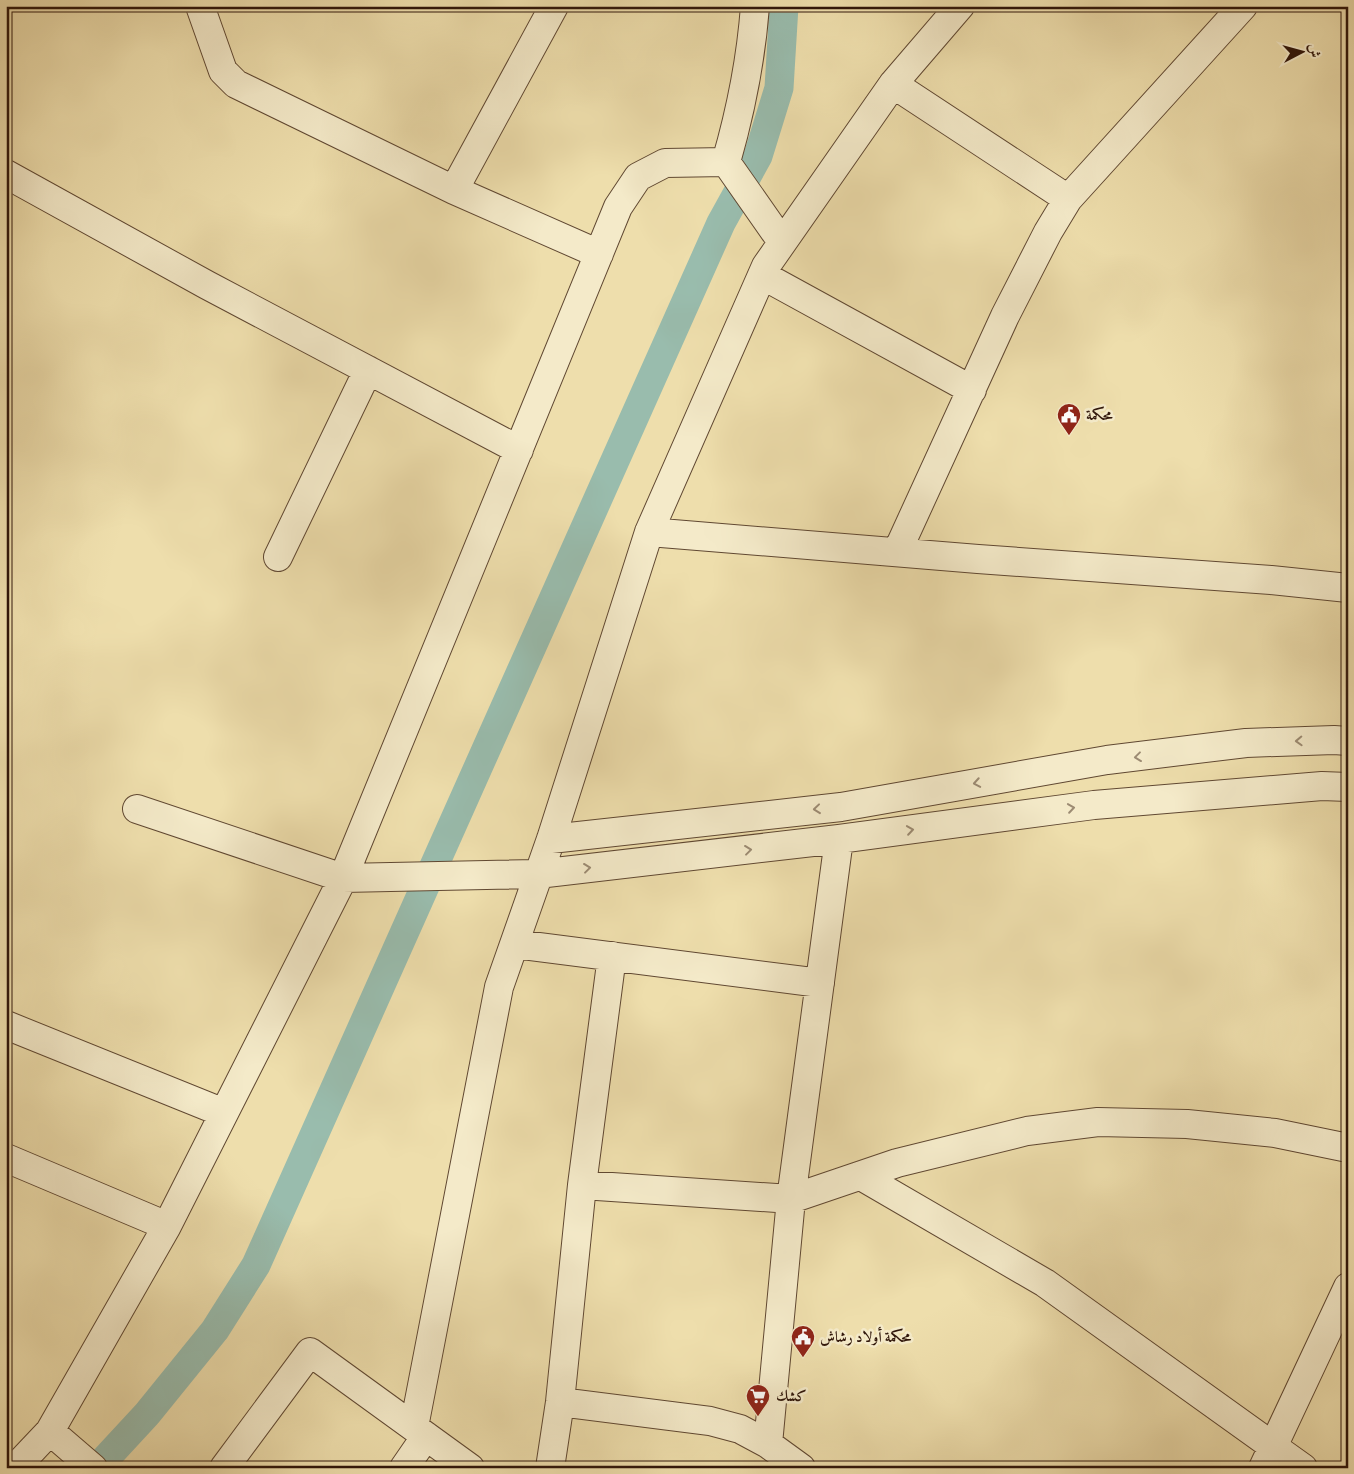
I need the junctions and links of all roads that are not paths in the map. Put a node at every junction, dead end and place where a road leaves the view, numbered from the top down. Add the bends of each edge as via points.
1 (200, 6) edge
2 (554, 6) edge
3 (756, 6) edge
4 (960, 6) edge
5 (1243, 6) edge
6 (893, 84) junction
7 (726, 162) junction
8 (6, 174) edge
9 (454, 190) junction
10 (1068, 199) junction
11 (782, 242) junction
12 (599, 254) junction
13 (762, 275) junction
14 (368, 370) junction
15 (972, 390) junction
16 (519, 450) junction
17 (649, 532) junction
18 (898, 552) junction
19 (278, 557) dead end
20 (1348, 588) edge
21 (1348, 741) edge
22 (1348, 788) edge
23 (137, 809) dead end
24 (551, 839) junction
25 (839, 839) junction
26 (538, 874) junction
27 (343, 878) junction
28 (515, 944) junction
29 (612, 956) junction
30 (820, 983) junction
31 (6, 1025) edge
32 (224, 1113) junction
33 (1348, 1148) edge
34 (6, 1158) edge
35 (861, 1176) junction
36 (582, 1184) junction
37 (791, 1199) junction
38 (167, 1226) junction
39 (1348, 1287) edge
40 (560, 1402) junction
41 (50, 1431) junction
42 (420, 1432) junction
43 (768, 1444) junction
44 (1268, 1456) edge
45 (16, 1457) edge
46 (798, 1467) edge
47 (94, 1468) edge
48 (224, 1468) edge
49 (404, 1468) edge
50 (470, 1468) edge
51 (550, 1468) edge
52 (1303, 1468) edge

1 - 9 street via 223,71 236,84
2 - 9 street
3 - 7 street via 752,53
4 - 6 street
5 - 10 street
6 - 10 street
6 - 11 street
7 - 11 street
7 - 12 street via 664,163 638,177 618,207
8 - 14 street
9 - 12 street
10 - 15 street via 1005,316
11 - 13 street
12 - 16 street
13 - 15 street
13 - 17 street
14 - 16 street
14 - 19 street
15 - 18 street
16 - 27 street
17 - 18 street
17 - 24 street
18 - 20 street
21 -> 24 street via 1246,743 1107,760 841,807
25 -> 22 street via 1094,805 1312,787
23 - 27 street
24 - 26 street
26 -> 25 street
25 - 30 street
26 - 27 street
26 - 28 street
27 - 32 street
28 - 29 street
28 - 42 street via 499,987
29 - 30 street
29 - 36 street
30 - 37 street
31 - 32 street
32 - 38 street
33 - 35 street via 1265,1132 1187,1124 1098,1122 1027,1131
34 - 38 street
35 - 37 street
35 - 44 street via 1045,1283
36 - 37 street
36 - 40 street
37 - 43 street
38 - 41 street
39 - 44 street
40 - 43 street via 710,1421 740,1429
40 - 51 street
41 - 45 street
41 - 47 street
42 - 48 street via 310,1352
42 - 49 street
42 - 50 street
43 - 46 street
44 - 52 street

